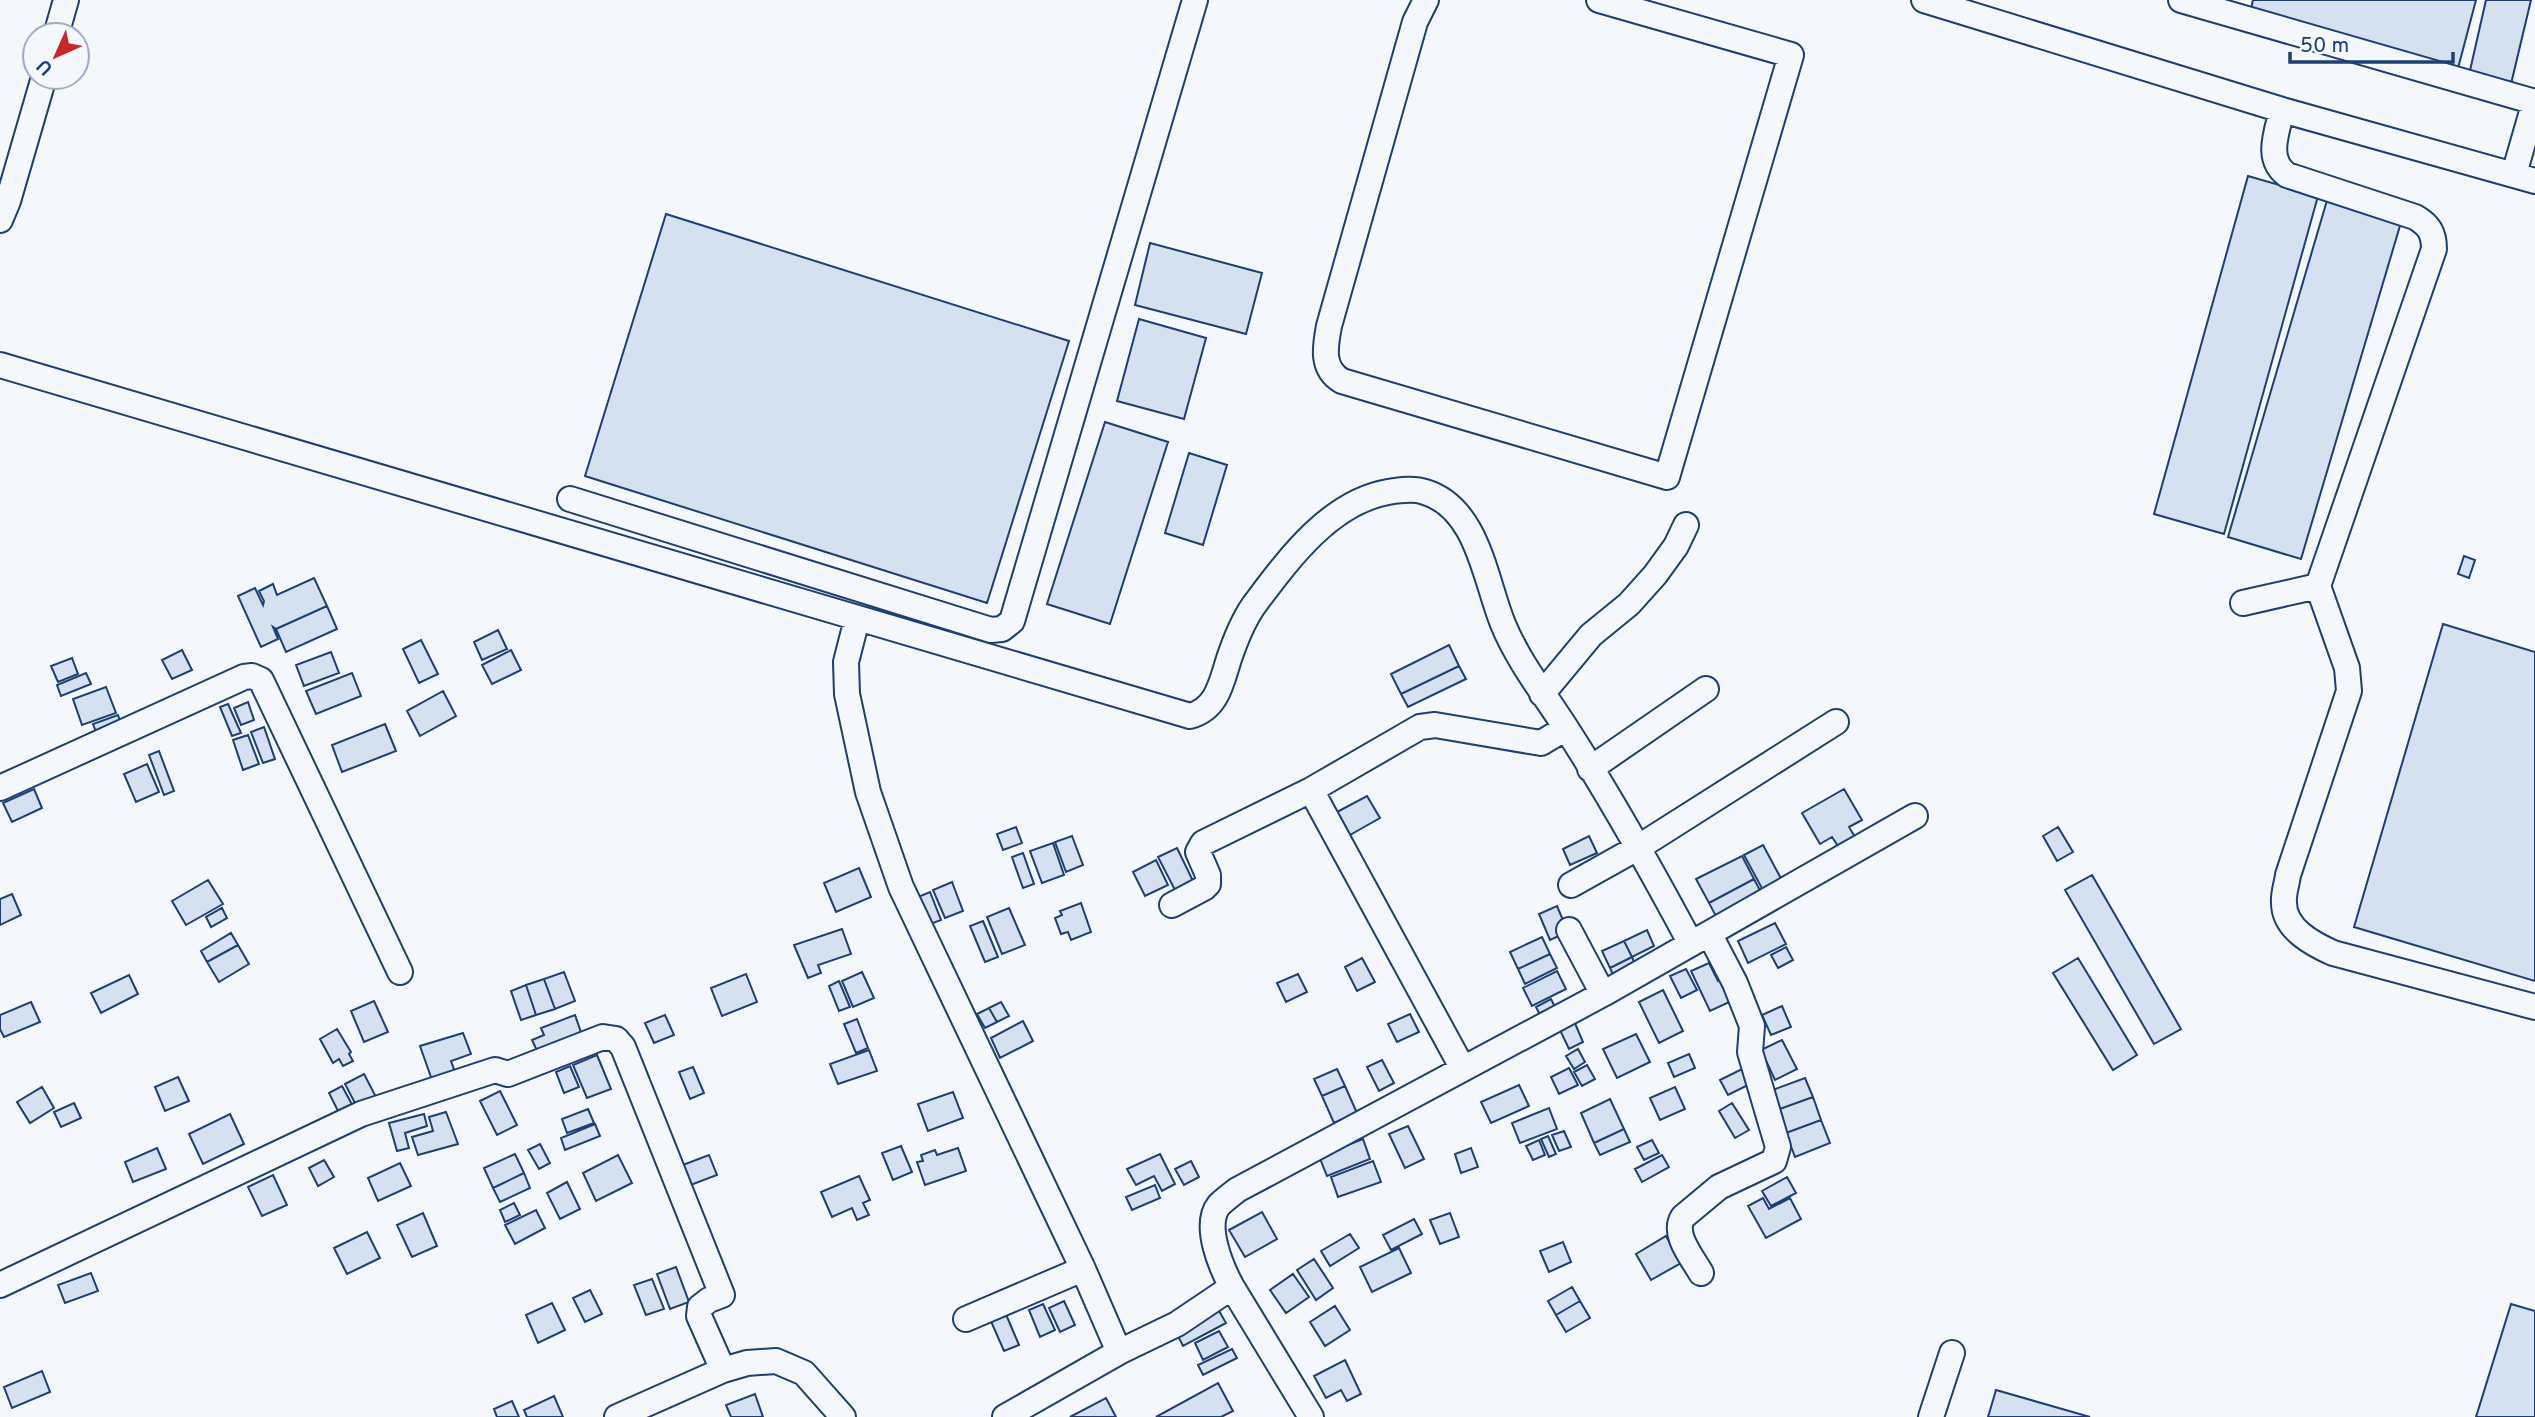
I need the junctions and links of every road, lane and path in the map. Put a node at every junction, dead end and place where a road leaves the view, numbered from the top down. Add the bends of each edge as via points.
1 (66, 0) edge
2 (1195, 0) edge
3 (1426, 0) edge
4 (1599, 0) edge
5 (1924, 0) edge
6 (2181, 0) edge
7 (60, 21) edge
8 (40, 91) edge
9 (2535, 101) edge
10 (2282, 110) junction
11 (2524, 178) edge
12 (0, 220) edge
13 (0, 365) edge
14 (570, 499) dead end
15 (1686, 525) dead end
16 (2318, 586) junction
17 (2243, 603) dead end
18 (858, 619) junction
19 (1706, 689) dead end
20 (1542, 694) junction
21 (1836, 722) dead end
22 (1566, 728) junction
23 (1590, 769) junction
24 (0, 788) edge
25 (1311, 790) junction
26 (1914, 816) dead end
27 (1639, 847) junction
28 (1571, 885) dead end
29 (1172, 905) dead end
30 (1569, 930) dead end
31 (1700, 939) junction
32 (400, 972) dead end
33 (1603, 994) junction
34 (2535, 1007) edge
35 (1463, 1069) junction
36 (1083, 1269) junction
37 (1701, 1273) dead end
38 (0, 1285) edge
39 (1232, 1287) junction
40 (965, 1319) dead end
41 (1119, 1352) junction
42 (1952, 1353) dead end
43 (723, 1370) junction
44 (617, 1417) edge
45 (843, 1417) edge
46 (1005, 1417) edge
47 (1311, 1417) edge
48 (1931, 1417) edge

1 - 7 street
2 - 14 street via 1012,621 1002,629 991,630
3 - 4 street via 1415,22 1333,313 1325,362 1342,381 1667,477 1791,55
5 - 10 street
6 - 9 street
8 - 12 street
9 - 11 street
10 - 11 street
10 - 16 street via 2274,151 2278,169 2415,217 2428,227 2434,240
13 - 18 street
15 - 20 street via 1655,575 1591,635
16 - 17 street
16 - 34 street via 2347,668 2349,691 2288,875 2283,905 2292,924 2309,942 2333,953
18 - 20 street via 1190,716 1214,700 1252,608 1313,534 1371,495 1403,489 1425,492 1449,505 1469,531 1503,625
18 - 36 street via 846,663 847,694 868,792 901,887
19 - 23 street
20 - 22 street
21 - 27 street
22 - 23 street
22 - 25 street via 1541,743 1427,724
23 - 27 street
24 - 32 street via 244,677 257,678
25 - 29 street via 1203,843 1198,852 1208,884
25 - 35 street
26 - 31 street
27 - 28 street
27 - 31 street
30 - 33 street
31 - 33 street
31 - 37 street via 1735,983 1752,1026 1750,1052 1778,1147 1774,1161 1719,1187 1679,1222 1680,1236
33 - 35 street
35 - 39 street via 1237,1190 1217,1207 1212,1230 1221,1268
36 - 40 street
36 - 41 street
38 - 43 street via 361,1114 495,1070 508,1074 603,1037 616,1039 623,1047 722,1295 700,1307 698,1316
39 - 41 street via 1177,1324
39 - 47 street
41 - 46 street
42 - 48 street
43 - 44 street
43 - 45 street via 776,1361 804,1373

